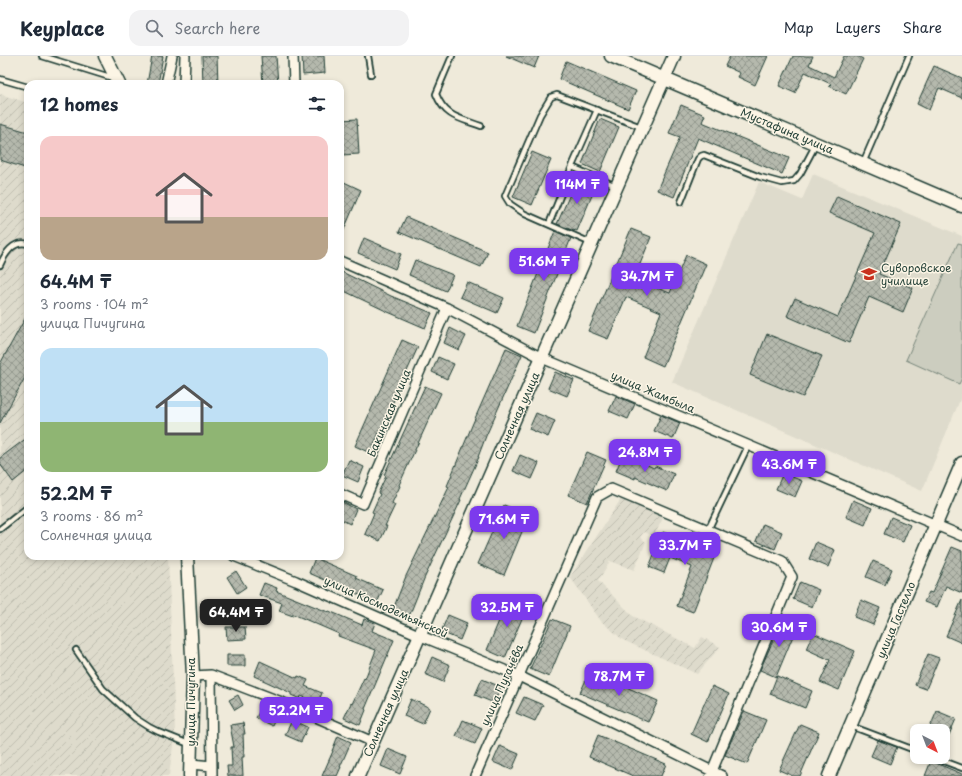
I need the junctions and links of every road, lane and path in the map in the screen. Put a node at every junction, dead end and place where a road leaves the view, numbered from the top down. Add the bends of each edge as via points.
1 (42, 56) edge
2 (105, 56) edge
3 (172, 56) edge
4 (185, 56) edge
5 (294, 56) edge
6 (368, 56) edge
7 (452, 56) edge
8 (611, 56) edge
9 (674, 56) edge
10 (909, 56) edge
11 (371, 74) dead end
12 (0, 79) edge
13 (664, 79) junction
14 (115, 80) edge
15 (117, 80) edge
16 (167, 80) edge
17 (184, 80) edge
18 (294, 80) edge
19 (24, 86) edge
20 (597, 110) junction
21 (481, 126) dead end
22 (643, 127) junction
23 (817, 143) junction
24 (862, 164) junction
25 (572, 167) junction
26 (617, 186) junction
27 (681, 202) dead end
28 (962, 206) edge
29 (549, 224) junction
30 (24, 243) edge
31 (592, 243) junction
32 (344, 263) edge
33 (0, 265) edge
34 (447, 308) junction
35 (542, 358) junction
36 (748, 446) junction
37 (962, 464) edge
38 (344, 496) edge
39 (24, 510) edge
40 (936, 525) junction
41 (0, 529) edge
42 (708, 530) junction
43 (962, 536) edge
44 (188, 560) edge
45 (244, 560) edge
46 (421, 636) junction
47 (76, 650) dead end
48 (211, 675) junction
49 (193, 676) junction
50 (519, 676) junction
51 (850, 726) junction
52 (373, 742) junction
53 (191, 744) junction
54 (910, 748) edge
55 (950, 763) edge
56 (212, 766) junction
57 (962, 768) edge
58 (191, 770) edge
59 (711, 774) edge
60 (212, 776) edge
61 (358, 776) edge
62 (475, 776) edge
63 (722, 776) edge
64 (829, 776) edge

1 - 14 lane
2 - 15 street
3 - 16 street
4 - 17 street
5 - 18 street
6 - 11 lane
7 - 21 lane via 436,94 438,99 444,109 453,115
8 - 13 street, Мустафина улица
9 - 13 street, Солнечная улица
10 - 24 lane
12 - 19 lane
13 - 22 street, Солнечная улица
13 - 23 street, Мустафина улица
20 - 22 lane
20 - 25 lane
20 - 29 lane via 557,95 551,97 540,115 505,196 510,204 525,214
22 - 26 street, Солнечная улица
23 - 24 street, Мустафина улица
23 - 27 lane via 800,174 794,181 788,182 760,176 701,156
24 - 28 street, Мустафина улица
25 - 26 lane
25 - 29 lane
26 - 31 street, Солнечная улица
29 - 31 lane
30 - 33 lane via 10,248
31 - 35 street, Солнечная улица
32 - 34 street, улица Жамбыла
34 - 35 street, улица Жамбыла
34 - 38 street, Бакинская улица via 363,504
35 - 36 street, улица Жамбыла
35 - 46 street, Солнечная улица
36 - 40 street, улица Жамбыла
36 - 42 lane
37 - 40 street, улица Гастелло
39 - 41 lane
40 - 43 street, улица Жамбыла
40 - 51 street, улица Гастелло
42 - 50 street, улица Пугачёва via 611,489 597,497
42 - 59 street, улица Пугачёва via 782,561 792,578
44 - 49 street, улица Пичугина
45 - 46 street, улица Космодемьянской
46 - 50 street, улица Космодемьянской
46 - 52 street, Солнечная улица
47 - 53 lane via 103,689 135,718 149,727
48 - 49 street
48 - 52 street
48 - 56 street
49 - 53 street, улица Пичугина
50 - 59 street, улица Космодемьянской
50 - 62 street, улица Пугачёва
51 - 54 lane
51 - 64 street, улица Гастелло
52 - 61 street, Солнечная улица
53 - 58 street, улица Пичугина
55 - 57 lane
56 - 58 street
56 - 60 street
59 - 63 street, улица Космодемьянской

